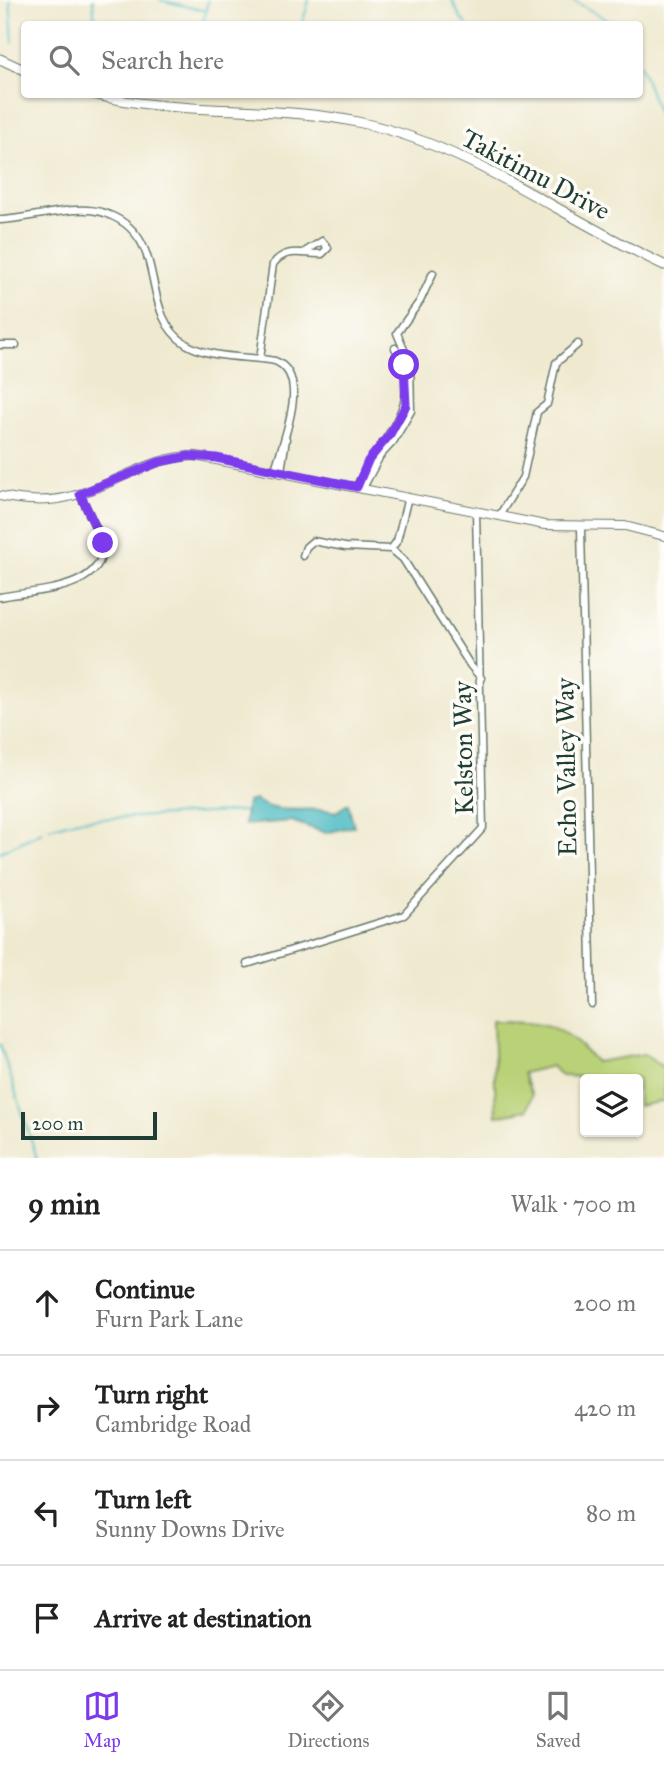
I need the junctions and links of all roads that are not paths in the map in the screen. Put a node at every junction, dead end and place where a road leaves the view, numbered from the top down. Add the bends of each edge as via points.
1 (0, 58) edge
2 (21, 68) edge
3 (117, 98) edge
4 (0, 220) edge
5 (306, 251) dead end
6 (664, 265) edge
7 (433, 273) dead end
8 (578, 344) dead end
9 (0, 345) edge
10 (16, 345) dead end
11 (395, 348) dead end
12 (260, 359) junction
13 (278, 470) junction
14 (360, 488) junction
15 (80, 494) junction
16 (0, 496) edge
17 (408, 497) junction
18 (476, 511) junction
19 (499, 516) junction
20 (581, 528) junction
21 (664, 536) edge
22 (391, 549) junction
23 (303, 556) dead end
24 (0, 597) edge
25 (481, 678) junction
26 (247, 964) dead end
27 (592, 1005) dead end

1 - 2 highway
3 - 6 highway, Takitimu Drive via 165,106 316,115 404,134 463,158
4 - 12 street via 85,210 122,222 146,248 161,312 178,338 202,351
5 - 12 street via 281,255 273,264
7 - 14 street via 397,333 410,364 411,411
8 - 19 street via 556,363 547,404 537,412 523,477
9 - 10 street
11 - 14 street via 404,365 406,405 368,461
12 - 13 street via 280,363 293,380
13 - 14 main road
13 - 15 main road via 182,456
14 - 17 main road
15 - 16 main road via 36,501
15 - 24 street via 103,543 97,562 83,579 69,586
17 - 18 main road
17 - 22 street
18 - 19 main road
18 - 25 street, Kelston Way
19 - 20 main road
20 - 21 main road via 625,526
20 - 27 street, Echo Valley Way
22 - 23 street via 345,548 317,540 309,542
22 - 25 street via 403,559
25 - 26 street, Kelston Way via 485,817 477,838 404,915

